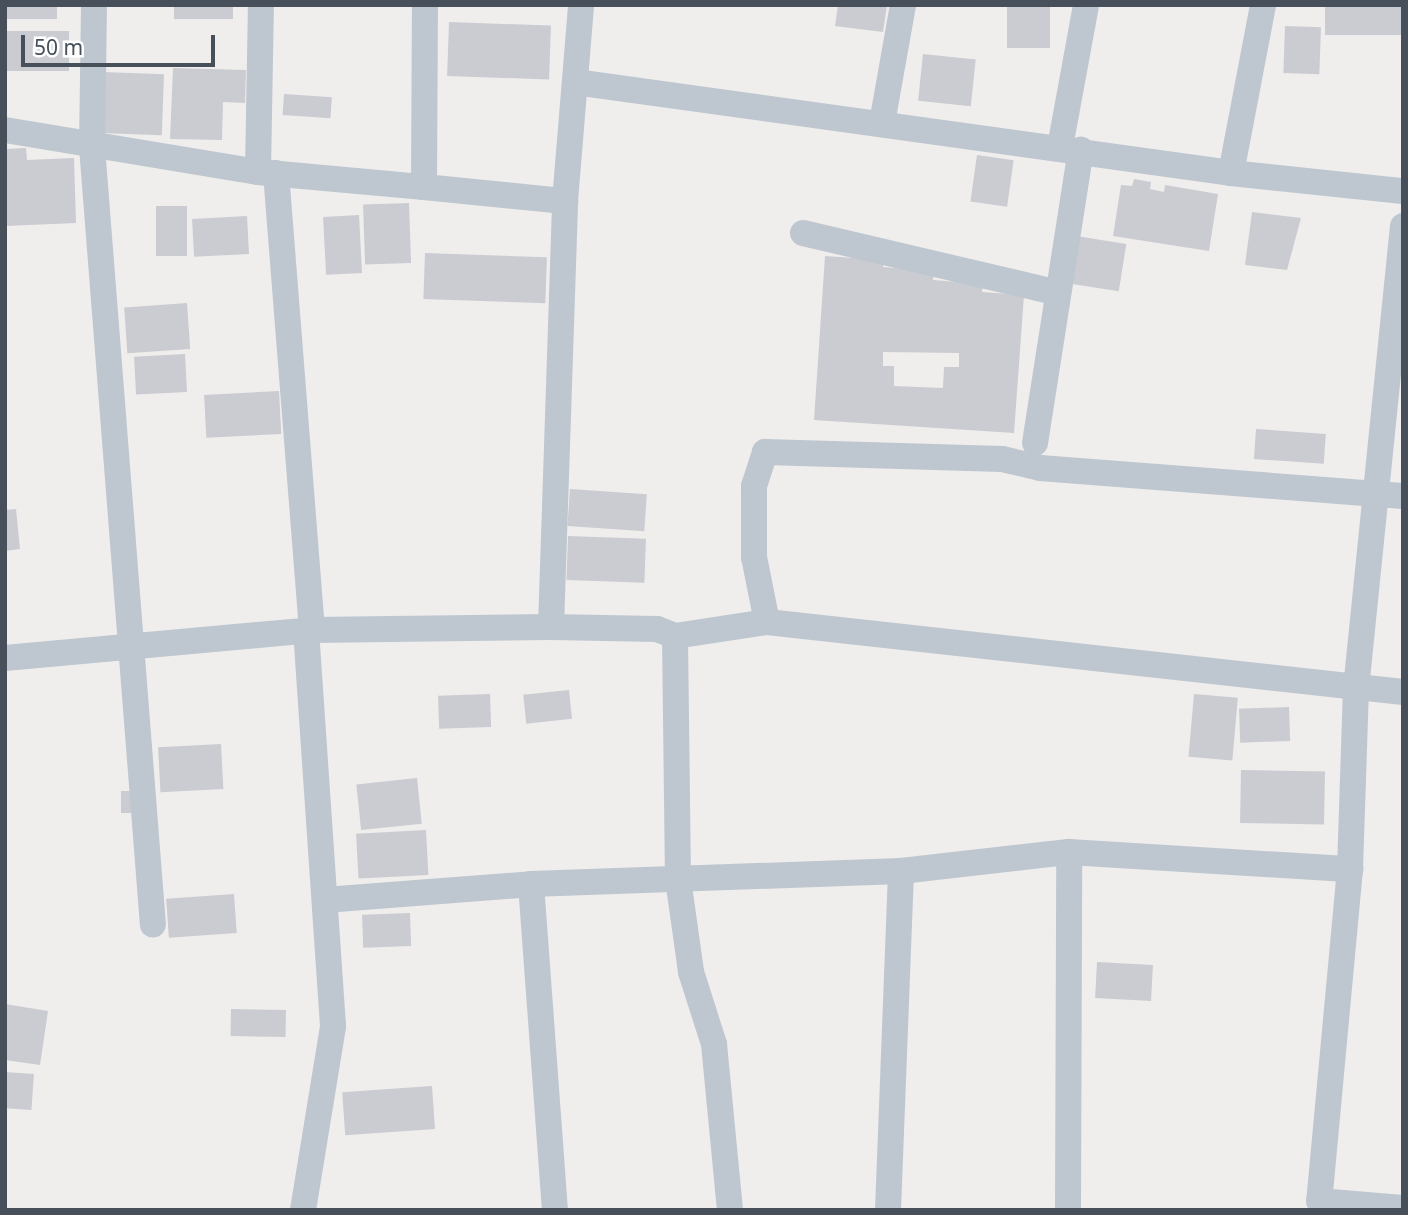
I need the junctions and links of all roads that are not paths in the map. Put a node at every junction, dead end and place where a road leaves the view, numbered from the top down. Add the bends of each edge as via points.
1 (94, 5) edge
2 (261, 5) edge
3 (425, 5) edge
4 (581, 5) edge
5 (903, 5) edge
6 (1086, 5) edge
7 (1263, 5) edge
8 (575, 82) junction
9 (882, 122) junction
10 (5, 130) edge
11 (92, 147) junction
12 (1071, 149) junction
13 (267, 173) junction
14 (1231, 173) junction
15 (424, 187) junction
16 (1403, 191) edge
17 (565, 201) junction
18 (1403, 226) edge
19 (803, 233) dead end
20 (1058, 293) junction
21 (1035, 443) dead end
22 (1376, 494) junction
23 (1403, 496) edge
24 (767, 622) junction
25 (551, 627) junction
26 (309, 630) junction
27 (675, 636) junction
28 (130, 646) junction
29 (5, 657) edge
30 (1356, 688) junction
31 (1403, 692) edge
32 (1069, 852) junction
33 (1350, 869) junction
34 (901, 871) junction
35 (678, 878) junction
36 (531, 884) junction
37 (325, 900) junction
38 (153, 926) dead end
39 (1403, 1208) edge
40 (303, 1210) edge
41 (555, 1210) edge
42 (730, 1210) edge
43 (888, 1210) edge
44 (1068, 1210) edge

1 - 11 street
2 - 13 street
3 - 15 street
4 - 8 street
5 - 9 street
6 - 12 street
7 - 14 street
8 - 9 street
8 - 17 street
9 - 12 street
10 - 11 street
11 - 13 street
11 - 28 street
12 - 14 street
12 - 20 street
13 - 15 street
13 - 26 street
14 - 16 street
15 - 17 street
17 - 25 street
18 - 22 street
19 - 20 street
20 - 21 street
22 - 23 street
22 - 24 street via 1040,468 1002,459 765,452 754,486 754,557
22 - 30 street
24 - 27 street
24 - 30 street
25 - 26 street
25 - 27 street via 657,629
26 - 28 street
26 - 37 street
27 - 35 street
28 - 29 street
28 - 38 street
30 - 31 street
30 - 33 street
32 - 33 street
32 - 34 street
32 - 44 street
33 - 39 street via 1319,1201
34 - 35 street
34 - 43 street
35 - 36 street
35 - 42 street via 691,972 714,1044
36 - 37 street
36 - 41 street
37 - 40 street via 333,1026

